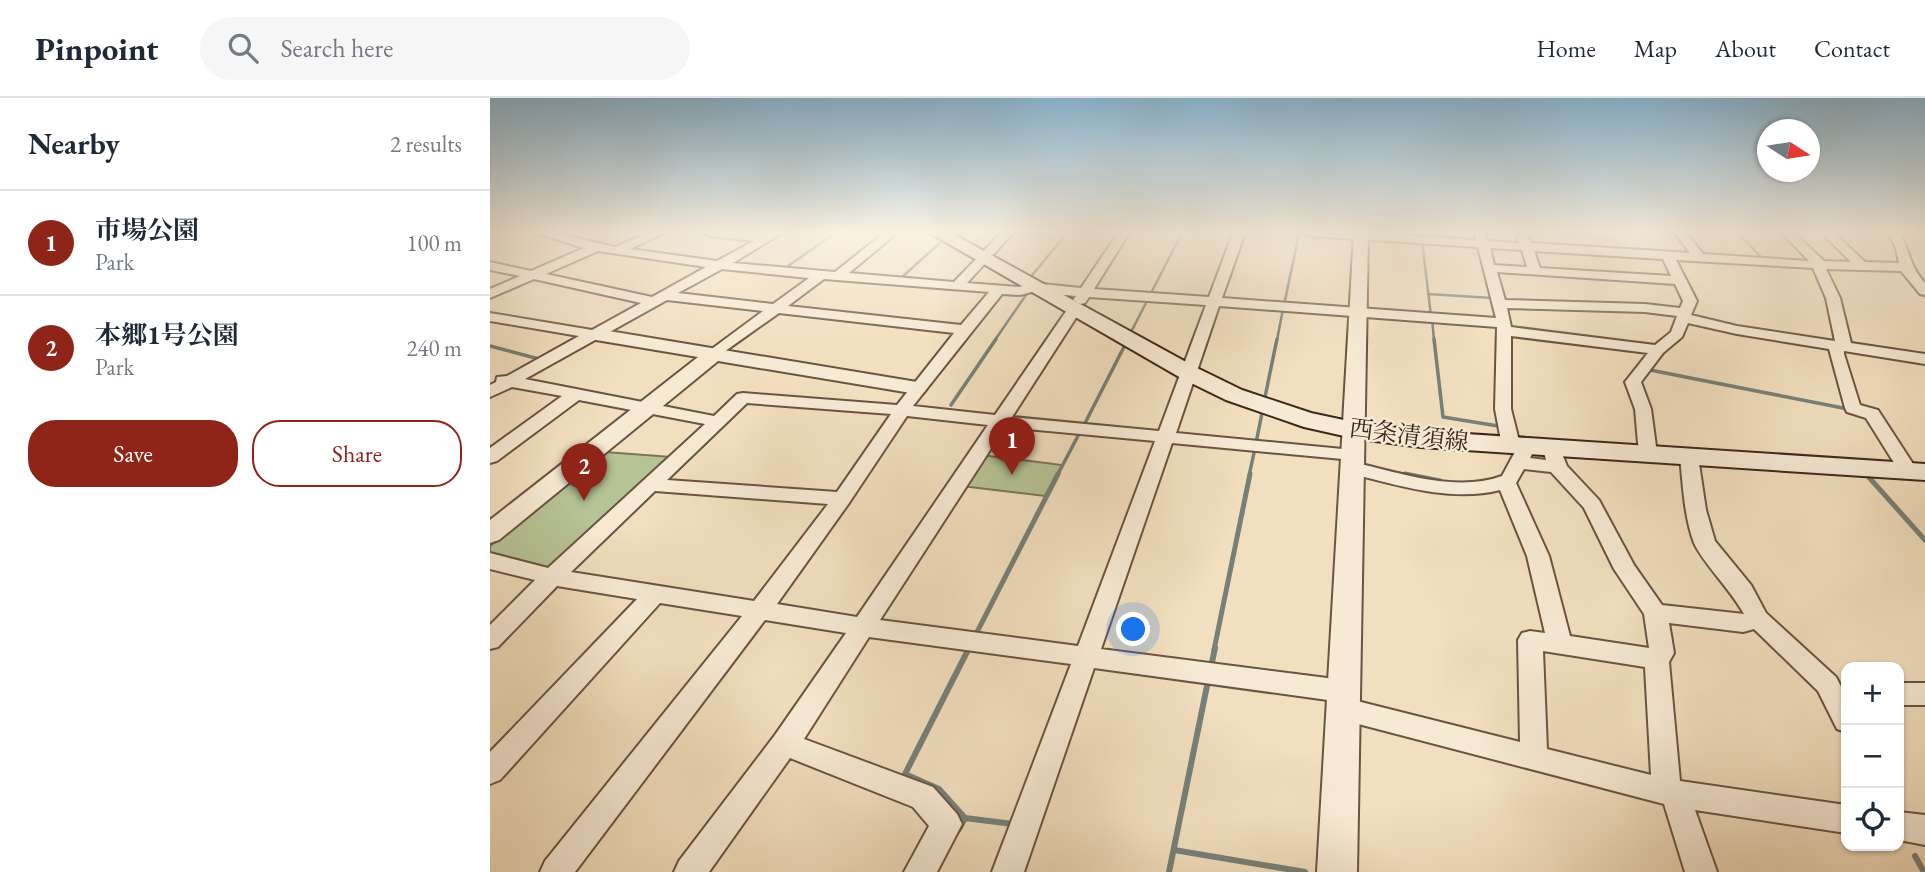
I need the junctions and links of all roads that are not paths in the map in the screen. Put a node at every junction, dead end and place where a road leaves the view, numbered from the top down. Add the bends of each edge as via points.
1 (505, 269) edge
2 (546, 269) edge
3 (716, 269) edge
4 (770, 269) edge
5 (847, 269) edge
6 (974, 269) edge
7 (1002, 269) edge
8 (1101, 269) edge
9 (1226, 269) edge
10 (1360, 269) edge
11 (1489, 269) edge
12 (1506, 269) edge
13 (1674, 269) edge
14 (1821, 269) edge
15 (1907, 269) joint
16 (1535, 271) joint
17 (1925, 274) edge
18 (532, 275) junction
19 (821, 275) junction
20 (838, 276) junction
21 (1679, 280) junction
22 (957, 286) junction
23 (1035, 288) junction
24 (999, 289) junction
25 (1925, 292) edge
26 (490, 294) edge
27 (662, 299) junction
28 (1214, 302) junction
29 (1078, 304) junction
30 (1499, 304) junction
31 (776, 309) junction
32 (1358, 312) junction
33 (1685, 316) junction
34 (490, 317) edge
35 (1505, 327) junction
36 (964, 330) junction
37 (597, 335) junction
38 (1840, 346) junction
39 (1658, 350) junction
40 (714, 354) junction
41 (1925, 359) edge
42 (1189, 373) junction
43 (498, 380) edge
44 (917, 388) junction
45 (490, 392) edge
46 (576, 394) junction
47 (647, 408) junction
48 (901, 411) junction
49 (1000, 421) junction
50 (719, 422) junction
51 (1166, 437) junction
52 (1353, 451) junction
53 (1519, 452) junction
54 (1648, 454) junction
55 (490, 457) edge
56 (1555, 457) junction
57 (1689, 457) junction
58 (1917, 471) edge
59 (1506, 482) junction
60 (651, 485) junction
61 (842, 499) junction
62 (490, 534) edge
63 (490, 561) edge
64 (552, 577) junction
65 (655, 594) junction
66 (760, 610) junction
67 (1655, 613) junction
68 (1758, 619) junction
69 (864, 627) junction
70 (490, 640) edge
71 (1560, 645) junction
72 (1086, 658) junction
73 (1656, 659) junction
74 (1904, 694) edge
75 (1925, 694) edge
76 (1840, 695) edge
77 (1343, 700) junction
78 (785, 744) junction
79 (1534, 758) junction
80 (490, 771) edge
81 (1671, 793) junction
82 (1841, 818) edge
83 (1904, 827) edge
84 (1925, 830) edge
85 (556, 872) edge
86 (690, 872) edge
87 (920, 872) edge
88 (1008, 872) edge
89 (1337, 872) edge
90 (1701, 872) edge

1 - 18 street
2 - 18 street
3 - 27 street
4 - 19 street
5 - 20 street
6 - 22 street
7 - 23 main road, 西条清須線
8 - 29 street
9 - 28 street
10 - 32 street
11 - 30 street
12 - 16 street
13 - 21 street
14 - 38 street via 1833,298
15 - 17 street
15 - 25 street
16 - 21 street
18 - 26 street
18 - 27 street
19 - 20 street
19 - 31 street
20 - 22 street
21 - 33 street via 1690,301
22 - 24 street
23 - 24 street
23 - 29 main road, 西条清須線
24 - 36 street
27 - 31 street
27 - 37 street
28 - 29 street
28 - 32 street
28 - 42 street
29 - 42 main road, 西条清須線
29 - 49 street
30 - 33 street via 1645,308
30 - 35 street
31 - 36 street
31 - 40 street
32 - 35 street
32 - 52 street
33 - 38 street via 1737,330
33 - 39 street via 1677,334
34 - 37 street
35 - 39 street
35 - 53 street via 1503,409
36 - 44 street
37 - 40 street
37 - 43 street
38 - 41 street
38 - 58 street via 1836,354 1853,408 1872,414
39 - 54 street via 1633,382 1643,409
40 - 44 street
40 - 47 street
42 - 51 street
42 - 52 main road, 西条清須線
43 - 45 street
43 - 46 street
44 - 48 street
46 - 47 street
46 - 55 street
47 - 50 street
47 - 62 street
48 - 49 street
48 - 50 street via 743,398
48 - 61 street
49 - 51 street
49 - 69 street
50 - 60 street
51 - 52 street
51 - 72 street
52 - 53 main road, 西条清須線
52 - 59 street via 1458,486 1488,488
52 - 77 street
53 - 56 main road, 西条清須線
53 - 59 street
54 - 56 main road, 西条清須線
54 - 57 main road, 西条清須線
56 - 67 street via 1592,505 1625,569
57 - 58 main road, 西条清須線
57 - 68 street via 1705,543 1743,591
59 - 71 street via 1538,556
60 - 61 street
60 - 64 street
61 - 66 street
63 - 64 street
64 - 65 street
64 - 70 street
65 - 66 street
65 - 80 street
66 - 69 street
66 - 85 street
67 - 68 street via 1743,623
67 - 73 street via 1662,653
68 - 76 street
69 - 72 street
69 - 78 street
71 - 73 street
71 - 79 street via 1530,640
72 - 77 street
72 - 88 street
73 - 81 street
74 - 75 street
77 - 79 street
77 - 89 street
78 - 86 street
78 - 87 street via 923,796 947,824
79 - 81 street
81 - 82 street
81 - 90 street
83 - 84 street

